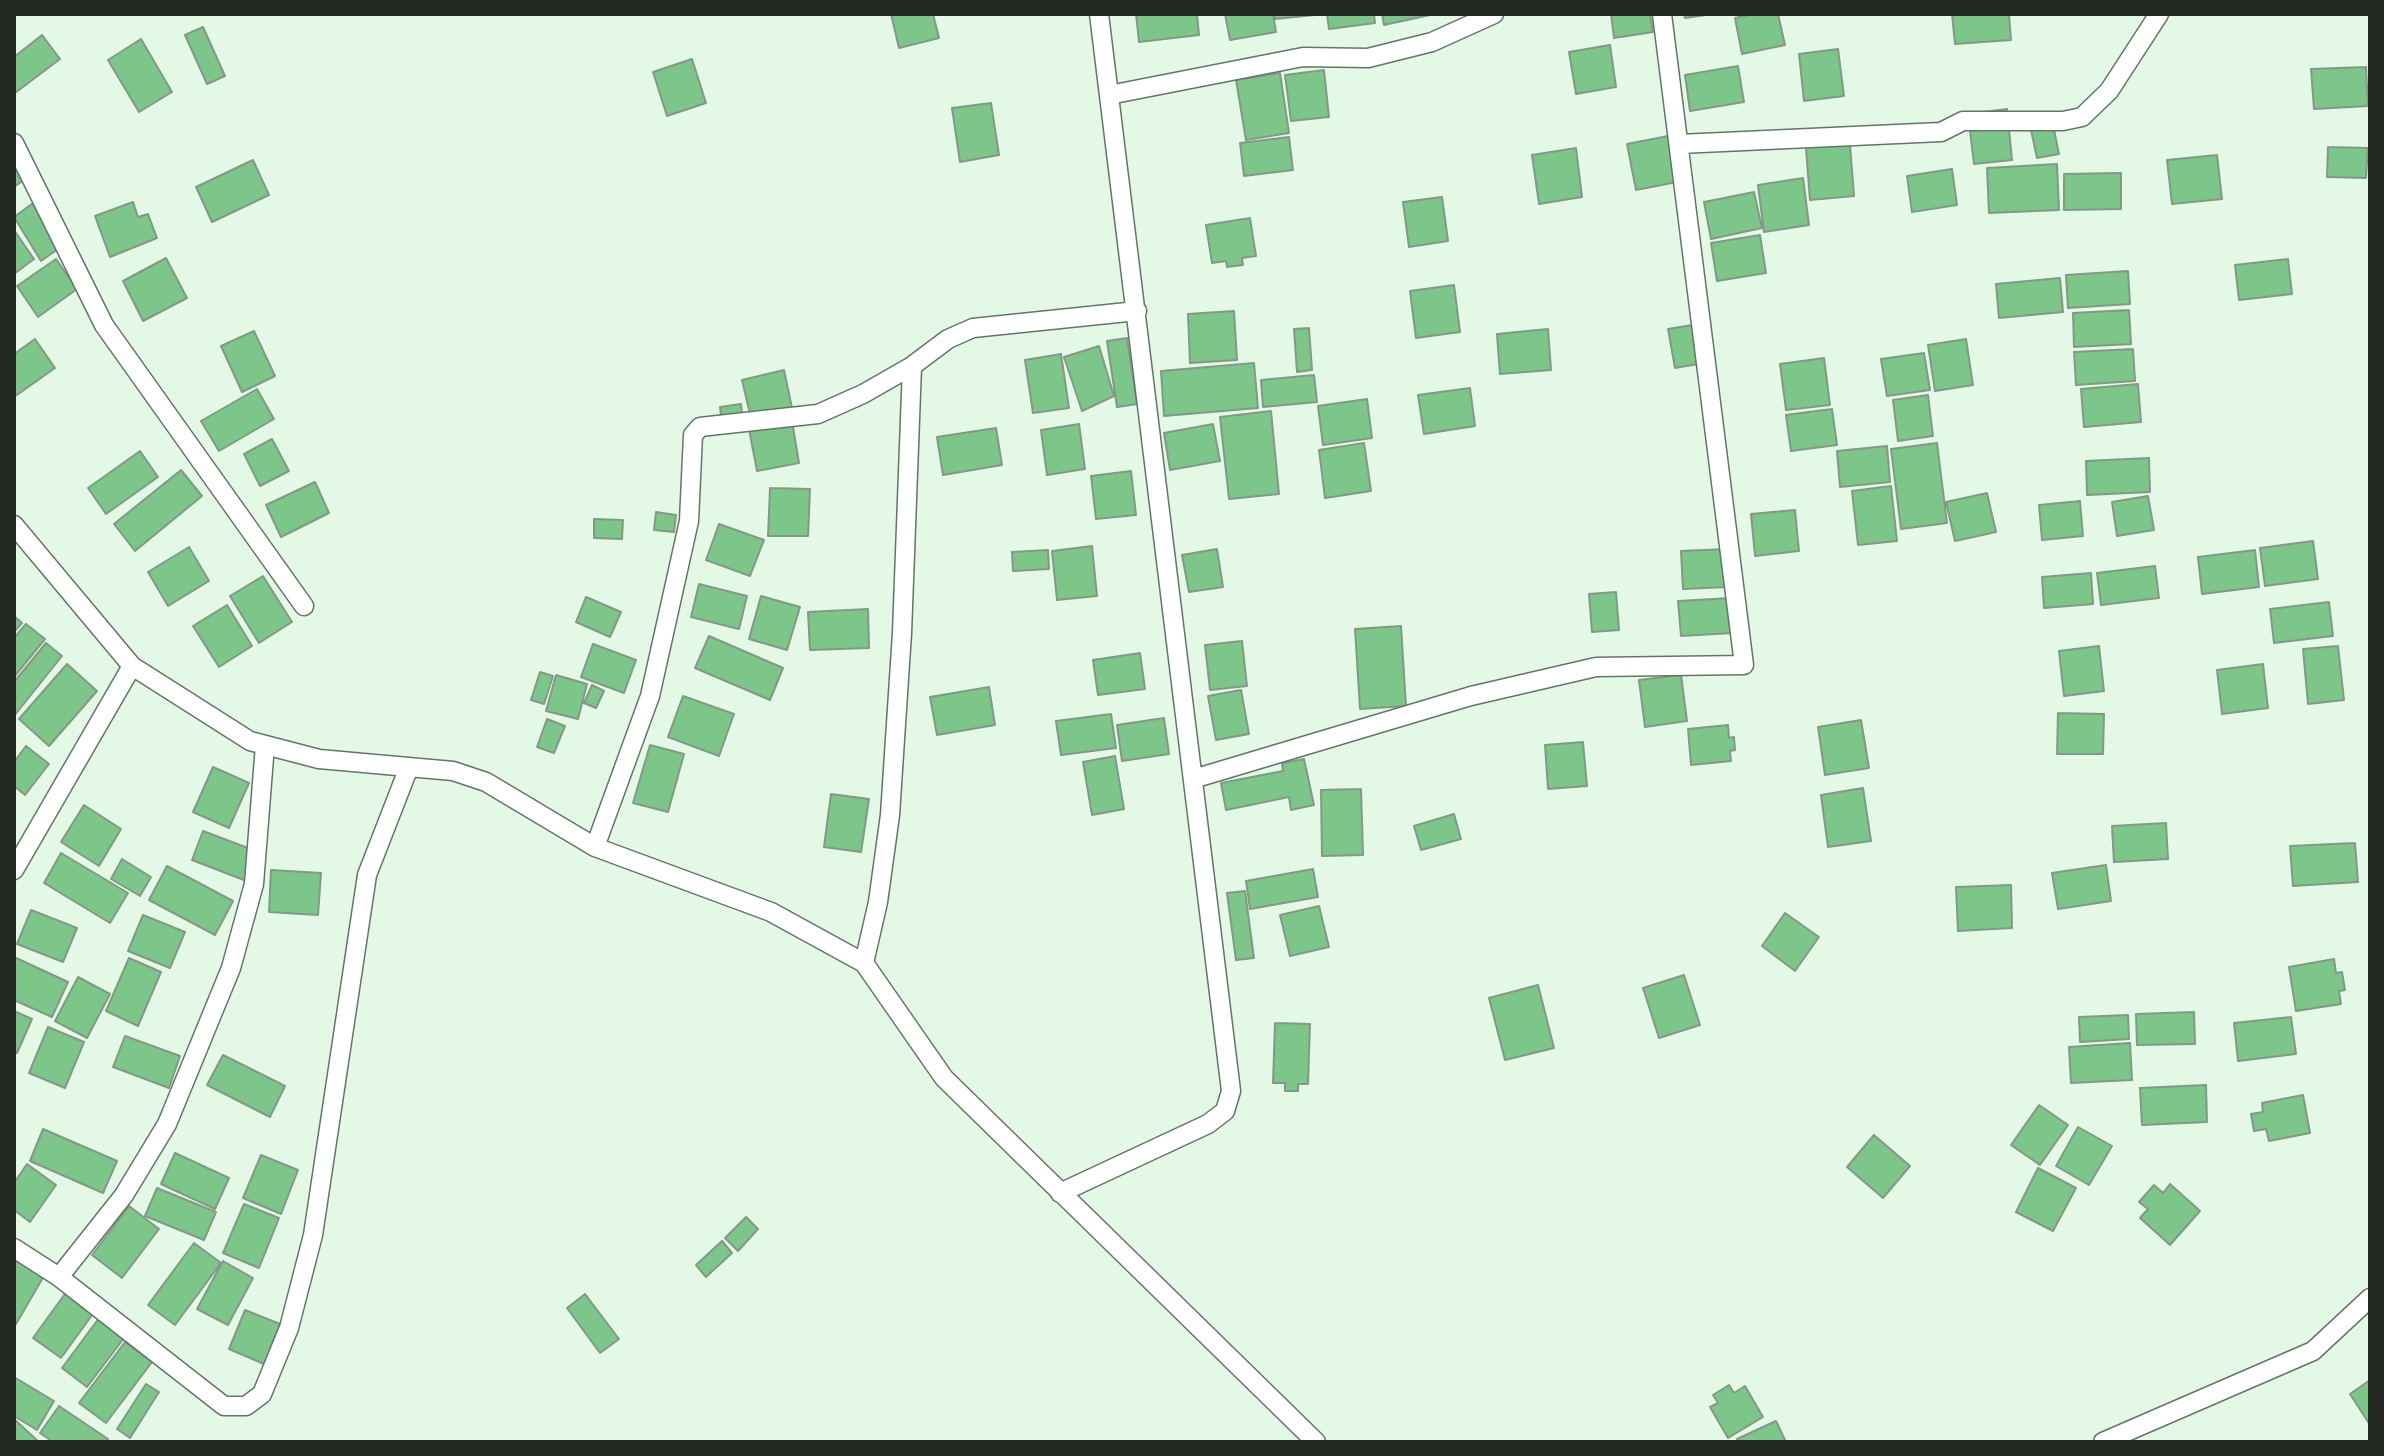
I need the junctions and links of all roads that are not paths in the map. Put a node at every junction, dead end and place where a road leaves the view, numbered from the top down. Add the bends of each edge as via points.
1 (1099, 14) edge
2 (1494, 14) edge
3 (1662, 14) edge
4 (2159, 14) edge
5 (1109, 95) junction
6 (14, 143) edge
7 (1679, 144) junction
8 (1137, 311) junction
9 (912, 366) junction
10 (15, 528) edge
11 (304, 606) dead end
12 (132, 666) junction
13 (265, 745) junction
14 (409, 767) junction
15 (1193, 779) junction
16 (595, 847) junction
17 (14, 870) edge
18 (864, 963) junction
19 (1060, 1193) junction
20 (14, 1248) edge
21 (59, 1277) junction
22 (2370, 1298) edge
23 (1316, 1442) edge
24 (2103, 1442) edge

1 - 5 street
2 - 5 street via 1432,42 1368,58 1303,57
3 - 7 street
4 - 7 street via 2109,91 2082,117 1963,121 1941,132
5 - 8 street
6 - 11 street via 104,325
7 - 15 street via 1744,665 1596,667 1471,696
8 - 9 street via 973,328
8 - 15 street
9 - 16 street via 818,414 700,427 693,435 689,521 650,696
9 - 18 street via 890,815
10 - 12 street
12 - 13 street via 250,741
12 - 17 street
13 - 14 street via 319,759
13 - 21 street via 254,884 231,968 167,1124 124,1195
14 - 16 street via 453,771 486,782
14 - 21 street via 367,875 313,1235 289,1328 262,1394 246,1406 224,1406
15 - 19 street via 1231,1091 1225,1111 1208,1124
16 - 18 street via 771,912
18 - 19 street via 944,1078
19 - 23 street
20 - 21 street
22 - 24 street via 2313,1351

